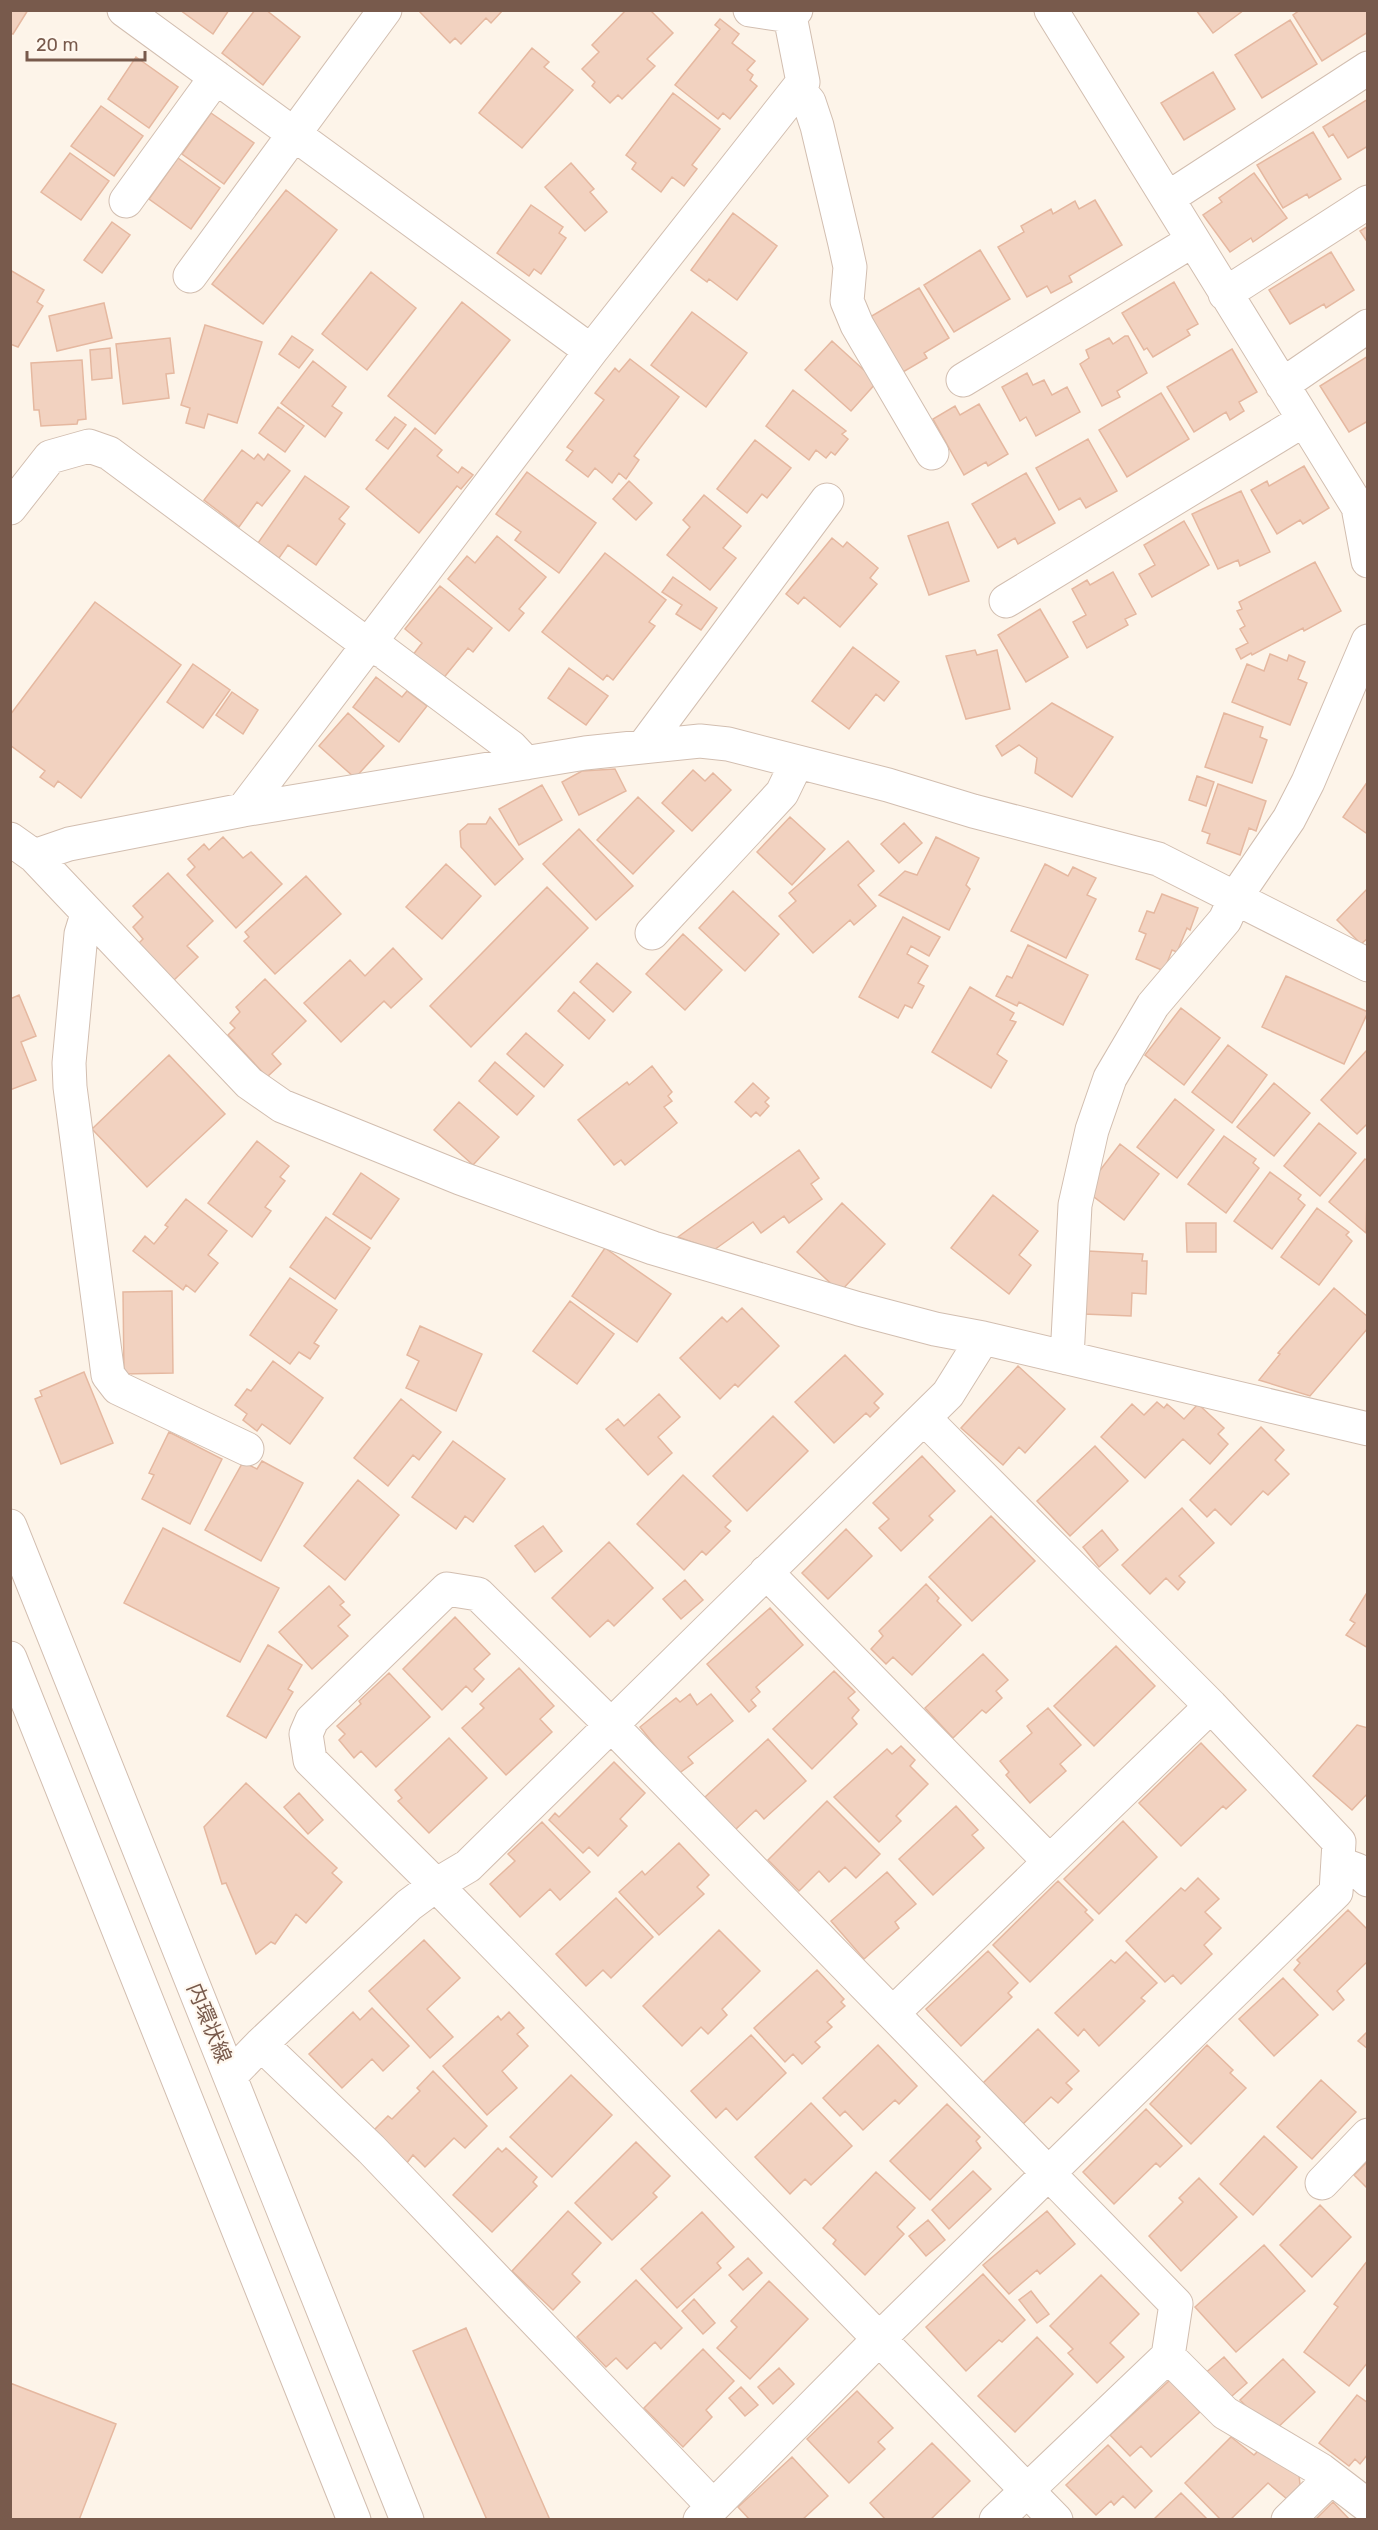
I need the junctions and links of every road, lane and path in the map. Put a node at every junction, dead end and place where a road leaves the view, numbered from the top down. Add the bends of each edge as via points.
1 (124, 10) edge
2 (385, 10) edge
3 (750, 10) edge
4 (1051, 10) edge
5 (793, 13) edge
6 (1368, 68) edge
7 (216, 77) junction
8 (798, 89) junction
9 (294, 133) junction
10 (1168, 198) junction
11 (126, 201) dead end
12 (1368, 202) edge
13 (1192, 240) junction
14 (190, 276) dead end
15 (1225, 294) junction
16 (1368, 326) edge
17 (591, 351) junction
18 (963, 380) dead end
19 (1282, 385) junction
20 (1304, 420) junction
21 (932, 453) dead end
22 (827, 500) dead end
23 (10, 508) edge
24 (1368, 561) edge
25 (1006, 602) dead end
26 (1368, 641) edge
27 (368, 645) junction
28 (644, 746) junction
29 (797, 762) junction
30 (526, 763) junction
31 (243, 810) junction
32 (22, 847) edge
33 (1235, 898) junction
34 (89, 914) junction
35 (652, 933) dead end
36 (1368, 965) edge
37 (982, 1338) junction
38 (1067, 1358) junction
39 (924, 1418) junction
40 (1368, 1429) edge
41 (247, 1449) dead end
42 (10, 1526) edge
43 (766, 1572) junction
44 (10, 1658) edge
45 (1211, 1706) junction
46 (610, 1724) junction
47 (1049, 1861) junction
48 (1338, 1863) junction
49 (1368, 1880) edge
50 (436, 1885) junction
51 (892, 2013) junction
52 (261, 2044) junction
53 (230, 2076) junction
54 (1368, 2135) edge
55 (1049, 2174) junction
56 (1322, 2183) dead end
57 (880, 2338) junction
58 (1168, 2356) junction
59 (1331, 2478) junction
60 (1027, 2490) junction
61 (1368, 2506) edge
62 (707, 2513) edge
63 (354, 2520) edge
64 (408, 2520) edge
65 (996, 2520) edge
66 (1056, 2520) edge
67 (1288, 2520) edge

1 - 7 street
2 - 9 street
3 - 5 street
4 - 10 street
5 - 8 street via 803,82
6 - 10 street
7 - 9 street
7 - 11 street
8 - 17 street
8 - 21 street via 809,102 817,126 845,244 850,267 847,301
9 - 14 street
9 - 17 street
10 - 13 street
12 - 15 street
13 - 15 street
13 - 18 street
15 - 19 street
16 - 19 street
17 - 27 street
19 - 20 street
20 - 24 street via 1358,507
20 - 25 street
22 - 28 street
23 - 27 street via 50,457 89,446 109,453
26 - 33 street via 1294,810
27 - 30 street via 393,659 511,747
27 - 31 street
28 - 29 street via 700,741
28 - 30 street
29 - 33 street via 1158,860
29 - 35 street via 782,793
30 - 31 street
31 - 32 street via 69,844
32 - 34 street
33 - 36 street
33 - 38 street via 1225,920 1153,1005 1110,1078 1092,1130 1075,1205
34 - 37 street via 249,1083 282,1106 460,1178 653,1248 871,1312
34 - 41 street via 81,934 69,1063 108,1375 118,1388
37 - 38 street
37 - 39 street via 948,1394
38 - 40 street
39 - 43 street
39 - 45 street
42 - 53 street, 内環状線
43 - 46 street
43 - 47 street
44 - 63 street
45 - 47 street
45 - 48 street via 1339,1842
46 - 50 street via 468,1866
46 - 50 street via 478,1594 447,1589 312,1720 306,1734 310,1760
46 - 51 street
47 - 51 street
48 - 49 street via 1358,1870
48 - 55 street via 1336,1892
50 - 52 street via 409,1905
50 - 57 street
51 - 55 street
52 - 53 street
52 - 62 street via 379,2158
53 - 64 street, 内環状線
54 - 56 street
55 - 57 street
55 - 58 street via 1176,2304
57 - 60 street
57 - 62 street
58 - 59 street via 1225,2413
58 - 60 street
59 - 61 street
59 - 67 street
60 - 65 street
60 - 66 street

